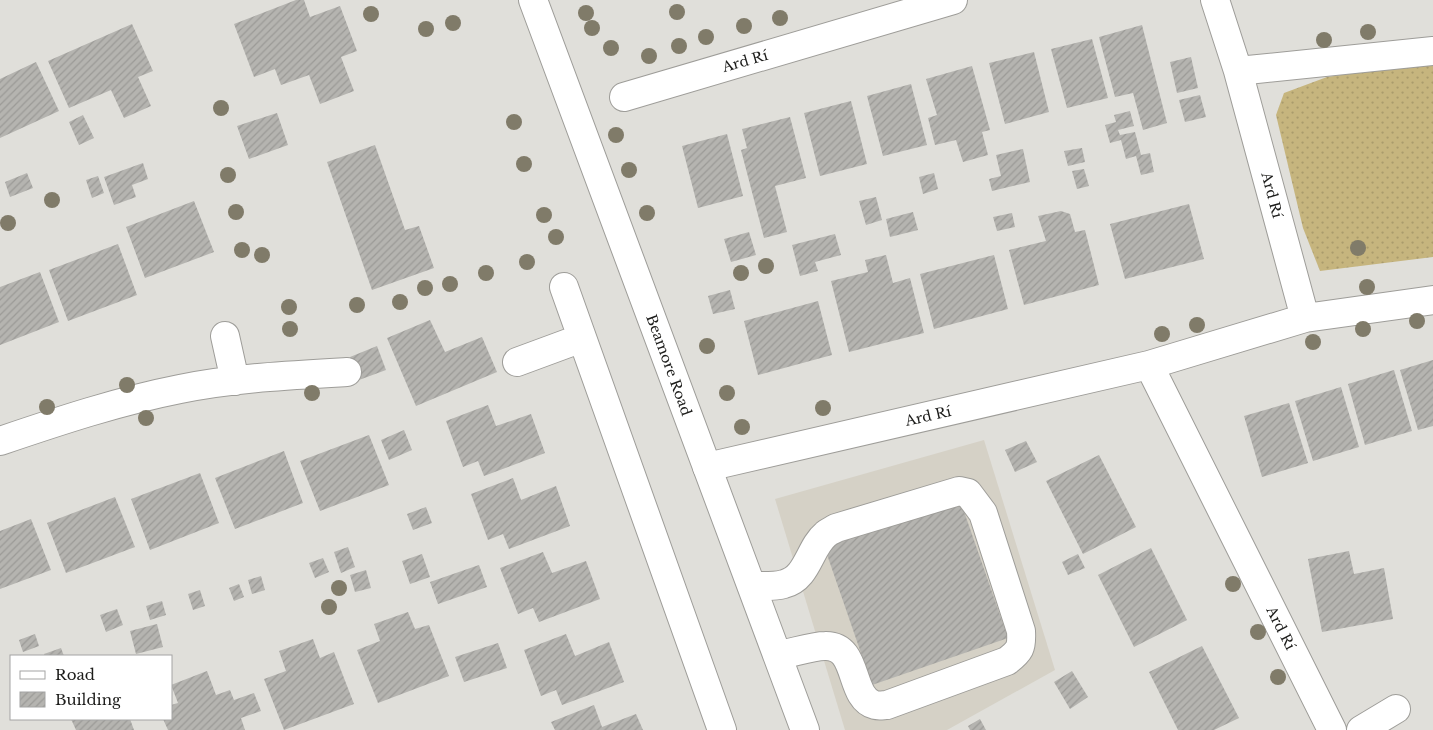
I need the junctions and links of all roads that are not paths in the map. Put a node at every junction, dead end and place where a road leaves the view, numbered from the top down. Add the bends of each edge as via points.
1 (533, 0) edge
2 (953, 0) edge
3 (1215, 0) edge
4 (1433, 51) edge
5 (1238, 71) junction
6 (624, 97) dead end
7 (564, 287) dead end
8 (1433, 300) edge
9 (1305, 318) junction
10 (225, 336) dead end
11 (582, 338) junction
12 (517, 362) dead end
13 (1149, 366) junction
14 (347, 372) dead end
15 (235, 381) junction
16 (0, 441) edge
17 (707, 467) junction
18 (752, 586) junction
19 (779, 655) junction
20 (1396, 709) dead end
21 (722, 730) edge
22 (805, 730) edge
23 (1332, 730) edge
24 (1361, 730) edge

1 - 17 street, Beamore Road
2 - 6 street, Ard Rí
3 - 5 street, Ard Rí
4 - 5 street
5 - 9 street, Ard Rí
7 - 11 street
8 - 9 street, Ard Rí
9 - 13 street, Ard Rí
10 - 15 street
11 - 12 street
11 - 21 street
13 - 17 street, Ard Rí
13 - 23 street, Ard Rí
14 - 15 street
15 - 16 street via 181,388 128,400
17 - 18 street, Beamore Road
18 - 19 street, Beamore Road
18 - 19 street via 785,584 798,576 819,542 836,528 960,491 968,493 983,513 1021,631 1022,644 1007,661 887,705 874,705 866,698 848,658 841,651 826,646
19 - 22 street, Beamore Road
20 - 24 street

